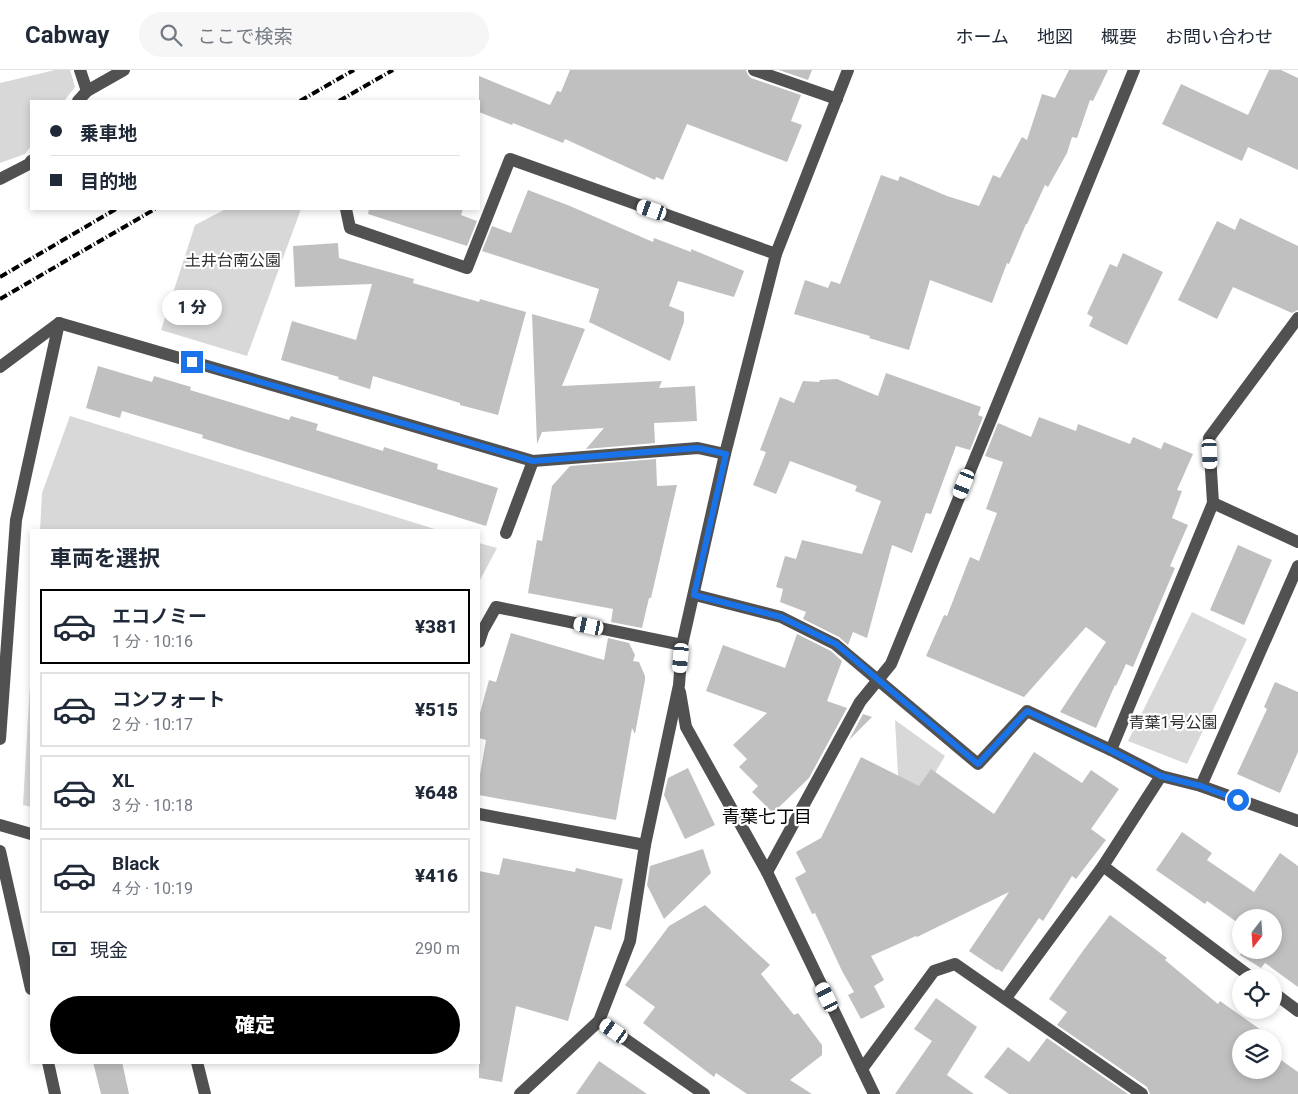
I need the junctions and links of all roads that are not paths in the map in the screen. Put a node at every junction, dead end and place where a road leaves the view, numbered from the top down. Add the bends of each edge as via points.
1 (80, 70) edge
2 (124, 70) edge
3 (754, 70) edge
4 (848, 70) edge
5 (1134, 70) edge
6 (87, 91) junction
7 (836, 99) junction
8 (79, 100) edge
9 (30, 162) edge
10 (0, 179) edge
11 (346, 210) edge
12 (776, 254) junction
13 (1298, 318) edge
14 (59, 323) junction
15 (0, 367) edge
16 (726, 454) junction
17 (533, 461) junction
18 (1213, 503) junction
19 (506, 533) dead end
20 (1298, 542) edge
21 (1298, 566) edge
22 (694, 595) junction
23 (480, 639) edge
24 (682, 645) junction
25 (878, 681) junction
26 (678, 685) junction
27 (0, 739) edge
28 (1110, 750) junction
29 (1161, 776) junction
30 (1201, 786) junction
31 (480, 814) edge
32 (1297, 818) edge
33 (0, 825) edge
34 (30, 834) edge
35 (645, 845) junction
36 (0, 851) edge
37 (1103, 866) junction
38 (767, 872) junction
39 (1240, 969) edge
40 (30, 985) edge
41 (1006, 998) junction
42 (1282, 999) edge
43 (1298, 1011) edge
44 (598, 1021) junction
45 (48, 1064) edge
46 (198, 1064) edge
47 (862, 1069) junction
48 (55, 1094) edge
49 (205, 1094) edge
50 (520, 1094) edge
51 (704, 1094) edge
52 (874, 1094) edge
53 (1142, 1094) edge

1 - 6 street
2 - 6 street
3 - 7 street
4 - 7 street
5 - 25 street via 891,664
6 - 8 street
7 - 12 street
9 - 10 street
11 - 12 street via 350,228 467,268 510,159
12 - 16 street
13 - 18 street via 1209,438
14 - 15 street
14 - 17 street
14 - 27 street via 16,520
16 - 17 street via 698,448
16 - 22 street
17 - 19 street
18 - 20 street
18 - 28 street
21 - 30 street
22 - 24 street
22 - 25 street via 781,617 836,644
23 - 24 street via 496,607
24 - 26 street
25 - 28 street via 978,764 1027,711
25 - 38 street via 860,702
26 - 35 street
26 - 38 street via 686,727
28 - 29 street
29 - 30 street
29 - 37 street
30 - 32 street
31 - 35 street
33 - 34 street
35 - 44 street via 630,941
36 - 40 street
37 - 39 street
37 - 41 street
38 - 47 street
41 - 47 street via 955,964 934,971
41 - 53 street
42 - 43 street
44 - 50 street
44 - 51 street
45 - 48 street
46 - 49 street
47 - 52 street

